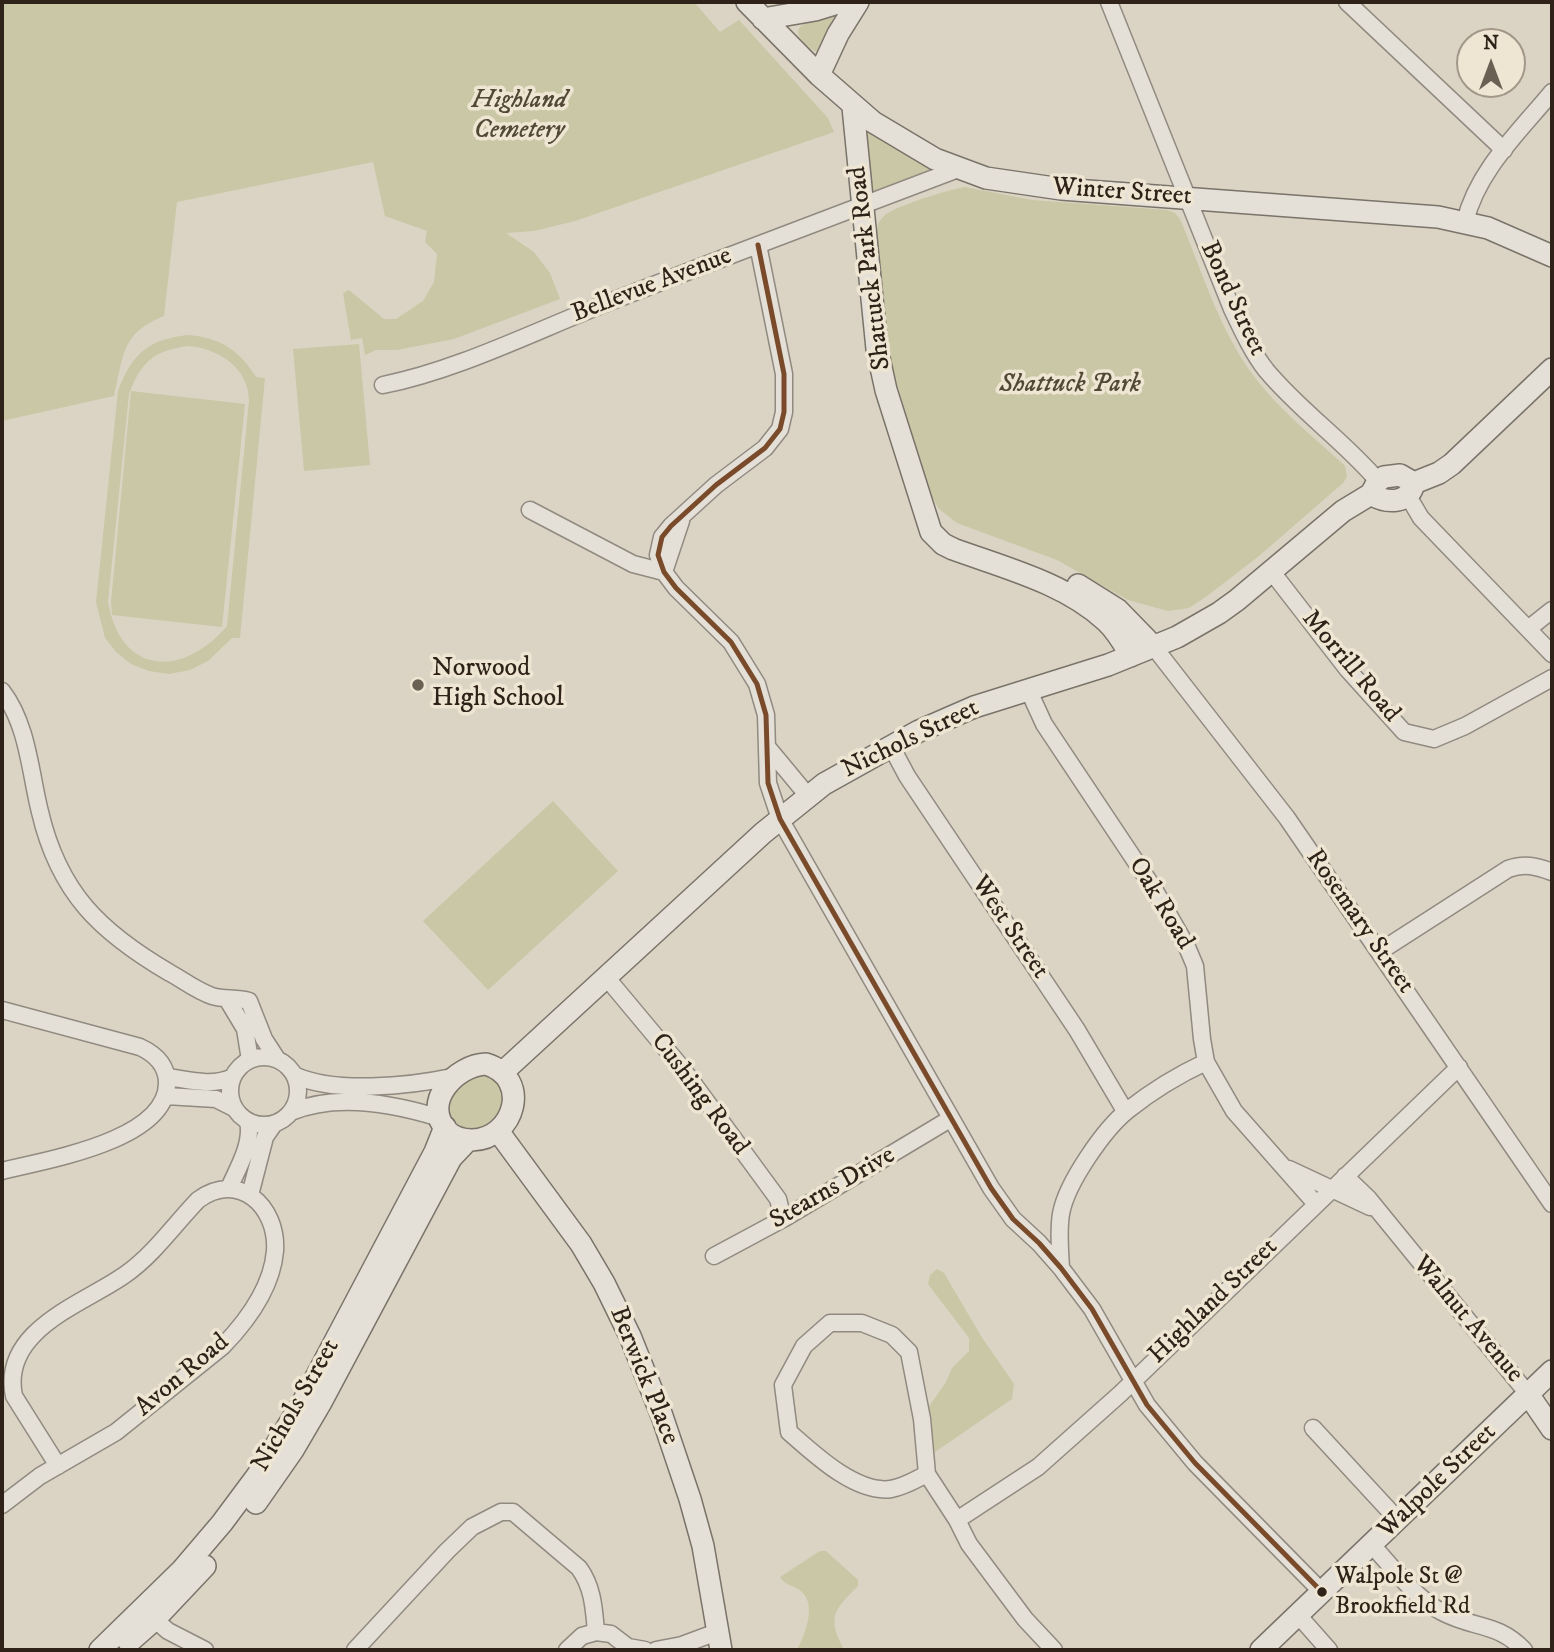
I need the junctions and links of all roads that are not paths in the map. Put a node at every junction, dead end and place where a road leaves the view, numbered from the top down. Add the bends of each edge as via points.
1 (747, 2) edge
2 (841, 2) edge
3 (858, 2) edge
4 (1109, 2) edge
5 (1347, 2) edge
6 (763, 19) junction
7 (818, 75) junction
8 (1552, 92) edge
9 (853, 107) junction
10 (1504, 150) junction
11 (958, 169) junction
12 (1187, 198) junction
13 (862, 204) junction
14 (1465, 222) junction
15 (758, 244) junction
16 (1552, 256) edge
17 (1552, 369) edge
18 (383, 385) dead end
19 (1375, 488) junction
20 (1411, 490) junction
21 (530, 510) dead end
22 (996, 557) junction
23 (664, 572) junction
24 (1272, 572) junction
25 (1552, 610) edge
26 (1528, 629) junction
27 (1154, 647) junction
28 (1552, 654) edge
29 (1131, 656) junction
30 (1552, 678) edge
31 (1028, 690) junction
32 (2, 691) edge
33 (891, 746) junction
34 (769, 749) junction
35 (808, 796) junction
36 (780, 819) junction
37 (1552, 872) edge
38 (1380, 952) junction
39 (606, 976) junction
40 (227, 999) junction
41 (2, 1010) edge
42 (277, 1059) junction
43 (250, 1060) junction
44 (1206, 1062) junction
45 (1459, 1067) junction
46 (503, 1072) junction
47 (294, 1075) junction
48 (233, 1077) junction
49 (452, 1077) junction
50 (167, 1086) junction
51 (234, 1108) junction
52 (1125, 1111) junction
53 (291, 1112) junction
54 (950, 1119) junction
55 (248, 1121) junction
56 (443, 1123) junction
57 (274, 1124) junction
58 (498, 1131) junction
59 (468, 1140) junction
60 (1281, 1164) junction
61 (2, 1171) edge
62 (1345, 1176) junction
63 (229, 1188) junction
64 (1332, 1189) junction
65 (250, 1195) junction
66 (1316, 1204) junction
67 (1552, 1204) edge
68 (1379, 1213) junction
69 (783, 1219) junction
70 (714, 1256) dead end
71 (1061, 1268) junction
72 (1552, 1371) edge
73 (325, 1378) junction
74 (1133, 1379) junction
75 (1528, 1394) junction
76 (1313, 1428) dead end
77 (1552, 1429) edge
78 (58, 1466) junction
79 (926, 1474) junction
80 (2, 1505) edge
81 (957, 1520) junction
82 (1398, 1520) junction
83 (1372, 1545) junction
84 (1322, 1592) junction
85 (149, 1614) junction
86 (1298, 1615) junction
87 (596, 1632) junction
88 (719, 1641) edge
89 (100, 1650) edge
90 (120, 1650) edge
91 (205, 1650) edge
92 (355, 1650) edge
93 (567, 1650) edge
94 (645, 1650) edge
95 (656, 1650) edge
96 (1054, 1650) edge
97 (1261, 1650) edge
98 (1329, 1650) edge
99 (1524, 1650) edge

1 - 6 main road, Winter Street
2 - 6 main road
3 - 7 main road
4 - 12 street, Bond Street
5 - 10 street
6 - 7 main road, Winter Street
7 - 9 main road, Winter Street
8 - 10 street
9 - 11 main road, Winter Street via 894,136
9 - 13 main road, Shattuck Park Road
10 - 14 street via 1479,183
11 - 12 main road, Winter Street via 1014,184
11 - 13 street, Bellevue Avenue
12 - 14 main road, Winter Street via 1416,214
12 - 19 street, Bond Street via 1251,348 1296,403 1358,460
13 - 15 street, Bellevue Avenue
13 - 22 main road, Shattuck Park Road via 878,359 922,507 951,534
14 - 16 main road, Winter Street via 1511,236
15 - 18 street, Bellevue Avenue via 482,353
15 - 23 street via 784,374 780,429 765,448 681,519
17 - 20 main road via 1452,464
19 - 20 main road via 1385,500 1402,499
19 - 24 main road, Nichols Street
20 - 26 street via 1421,518
21 - 23 street via 633,564
22 - 27 main road, Shattuck Park Road via 1051,572 1093,593
22 - 29 main road, Shattuck Park Road via 1088,607 1116,632
23 - 34 street via 731,642 749,669 763,700
24 - 27 main road, Nichols Street via 1219,613
24 - 30 street, Morrill Road via 1348,670 1404,732 1434,739
25 - 26 street
26 - 28 street
27 - 29 main road, Nichols Street
27 - 38 street, Rosemary Street via 1280,808
29 - 31 main road, Nichols Street
31 - 33 main road, Nichols Street via 974,708
31 - 44 street, Oak Road via 1044,724 1162,900 1187,947 1195,966
32 - 40 street via 23,732 53,857 70,888 96,920 139,954 205,993
33 - 35 main road, Nichols Street
33 - 52 street, West Street
34 - 35 street
34 - 36 street via 768,783
35 - 36 main road, Nichols Street
36 - 39 main road, Nichols Street
36 - 54 street
37 - 38 street via 1531,865 1507,869
38 - 45 street, Rosemary Street
39 - 46 main road, Nichols Street
39 - 69 street, Cushing Road via 682,1068 778,1199
40 - 42 street via 249,1000
40 - 43 street via 245,1029
41 - 50 street via 140,1047 155,1055
42 - 43 street
42 - 47 street
43 - 48 street
44 - 52 street
44 - 60 street, Oak Road via 1234,1111
45 - 62 street, Highland Street
45 - 67 street, Rosemary Street
46 - 49 main road via 486,1064
46 - 58 main road via 513,1097 509,1117
47 - 49 street via 310,1082 359,1086
47 - 53 street via 298,1093
48 - 50 street
48 - 51 street via 230,1093
49 - 56 main road via 441,1094
50 - 51 street
50 - 61 street via 150,1117 118,1137 90,1149
51 - 55 street
52 - 71 street via 1084,1163 1061,1210
53 - 56 street via 317,1104 349,1103 401,1108
53 - 57 street
54 - 69 street, Stearns Drive
54 - 71 street via 1013,1219
55 - 57 street
55 - 63 street via 248,1143
56 - 59 main road via 454,1136
56 - 73 main road, Nichols Street via 435,1152
57 - 65 street via 265,1137
58 - 59 main road
58 - 88 main road, Berwick Place via 587,1254 630,1336 690,1499
59 - 73 main road, Nichols Street via 451,1158
60 - 64 street, Oak Road
60 - 66 street, Oak Road
62 - 64 street, Highland Street
62 - 68 street, Walnut Avenue
63 - 65 street
63 - 78 street via 198,1200 141,1262 47,1321 18,1354 10,1383 13,1395
64 - 66 street, Highland Street
64 - 68 street, Walnut Avenue
65 - 78 street, Avon Road via 269,1219 275,1251 270,1275 243,1323 223,1346 116,1432
66 - 74 street, Highland Street
68 - 75 street, Walnut Avenue
69 - 70 street, Stearns Drive
71 - 74 street via 1092,1308
72 - 75 main road, Walpole Street
73 - 85 main road, Nichols Street via 293,1450 258,1500 208,1562
74 - 81 street, Highland Street via 1038,1467
74 - 84 street via 1147,1405 1195,1463
75 - 77 main road, Walnut Avenue
75 - 82 main road, Walpole Street
76 - 82 street
78 - 80 street, Avon Road
79 - 79 street via 922,1419 909,1352 892,1335 862,1323 830,1323 804,1346 782,1385 789,1432 817,1457 863,1486 890,1489
79 - 81 street
81 - 96 street via 969,1544
82 - 83 main road, Walpole Street
83 - 84 main road, Walpole Street
83 - 99 street via 1426,1602 1452,1617 1503,1632
84 - 86 main road, Walpole Street
85 - 89 main road, Nichols Street
85 - 90 main road, Nichols Street
85 - 91 street via 180,1639
86 - 97 main road, Walpole Street
86 - 98 street
87 - 92 street via 587,1578 513,1512 501,1512 472,1527
87 - 93 street via 582,1636
87 - 94 street
88 - 95 street

